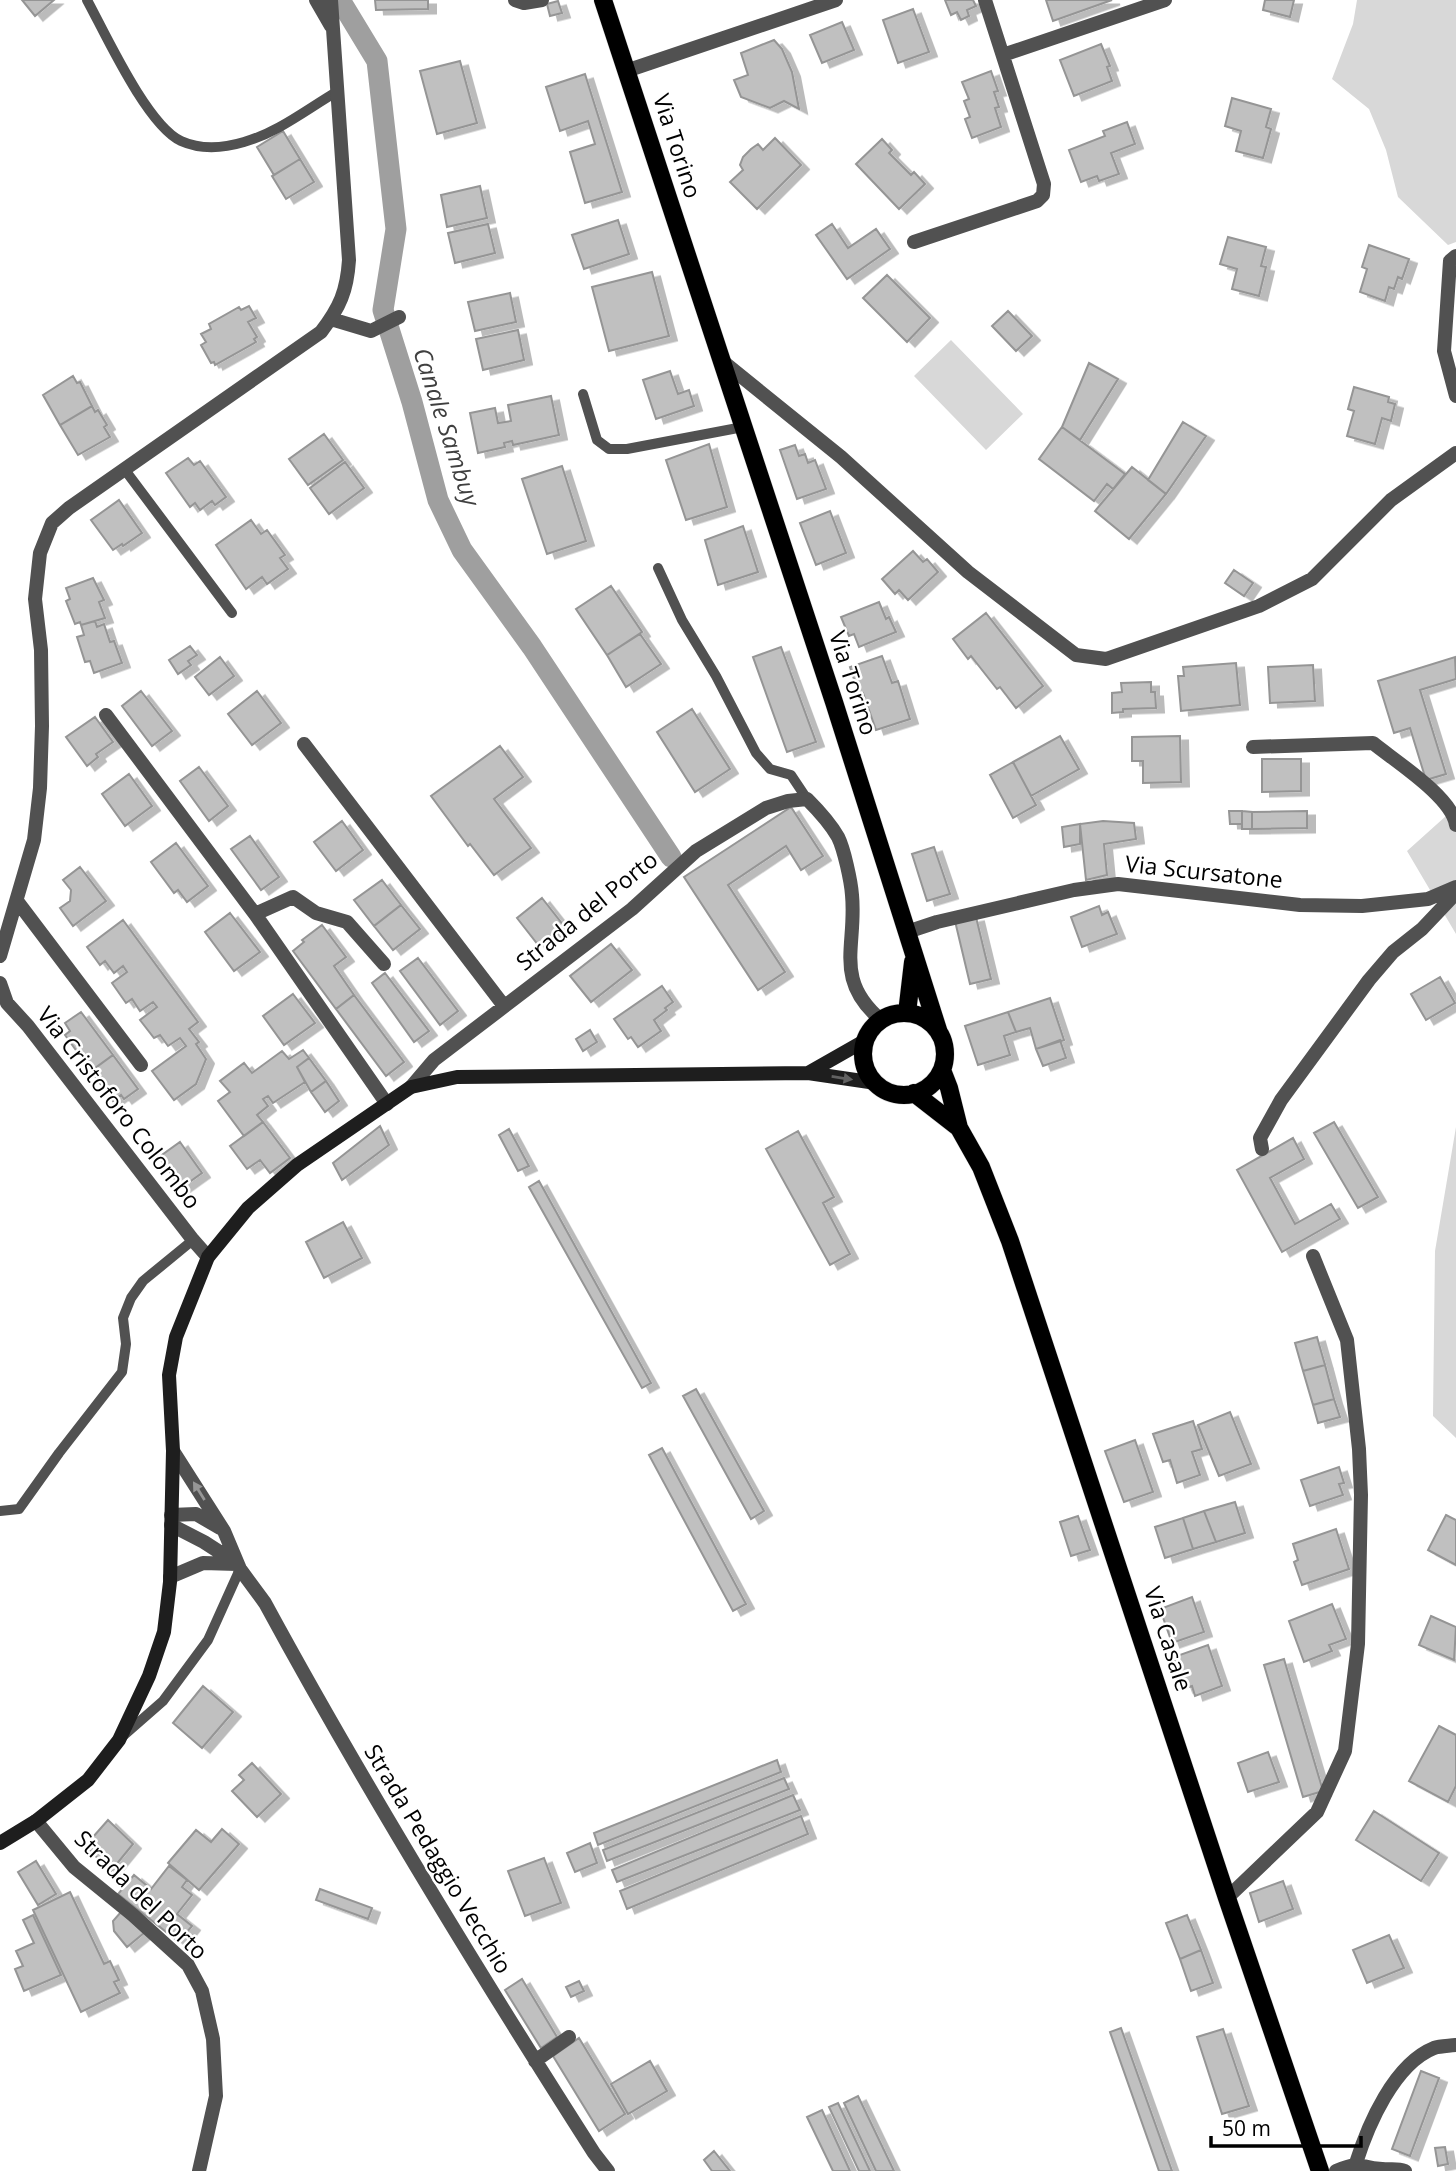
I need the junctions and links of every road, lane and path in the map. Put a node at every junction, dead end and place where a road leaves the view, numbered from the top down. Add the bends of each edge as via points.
1 (87, 0) edge
2 (316, 0) edge
3 (331, 0) edge
4 (515, 0) edge
5 (542, 0) edge
6 (603, 0) edge
7 (836, 0) edge
8 (985, 0) edge
9 (1166, 0) edge
10 (333, 31) junction
11 (1003, 55) junction
12 (626, 71) junction
13 (338, 91) junction
14 (914, 242) dead end
15 (1456, 256) edge
16 (399, 317) dead end
17 (331, 320) junction
18 (720, 359) junction
19 (583, 394) dead end
20 (1456, 396) edge
21 (744, 427) junction
22 (1456, 453) edge
23 (125, 470) junction
24 (659, 568) dead end
25 (232, 613) dead end
26 (106, 715) dead end
27 (304, 744) dead end
28 (1253, 747) dead end
29 (807, 799) junction
30 (1456, 825) edge
31 (1456, 887) edge
32 (1456, 893) edge
33 (17, 901) junction
34 (256, 915) junction
35 (907, 932) junction
36 (914, 955) junction
37 (0, 956) edge
38 (384, 964) dead end
39 (0, 984) edge
40 (504, 1006) junction
41 (907, 1013) junction
42 (881, 1020) junction
43 (939, 1033) junction
44 (866, 1040) junction
45 (141, 1065) dead end
46 (942, 1070) junction
47 (808, 1073) junction
48 (876, 1083) junction
49 (411, 1087) junction
50 (914, 1093) junction
51 (387, 1104) junction
52 (959, 1128) junction
53 (1262, 1149) dead end
54 (193, 1240) junction
55 (1314, 1256) dead end
56 (208, 1257) junction
57 (173, 1451) junction
58 (0, 1511) edge
59 (171, 1520) junction
60 (224, 1531) junction
61 (239, 1567) junction
62 (170, 1577) junction
63 (119, 1740) junction
64 (36, 1821) junction
65 (0, 1843) edge
66 (1227, 1898) junction
67 (569, 2037) dead end
68 (1456, 2045) edge
69 (535, 2061) junction
70 (1356, 2163) junction
71 (199, 2171) edge
72 (608, 2171) edge
73 (1320, 2171) edge
74 (1336, 2171) edge
75 (1405, 2171) edge

1 - 13 lane via 144,102 181,141 203,147 246,142
2 - 10 street
3 - 10 street
4 - 5 street
6 - 12 main road, Via Torino
7 - 12 street
8 - 11 street
9 - 11 street
10 - 13 street
11 - 14 street via 1044,184 1043,195 1037,201
12 - 18 main road, Via Torino
13 - 17 street via 349,260 348,282
15 - 20 street via 1450,261 1444,351
16 - 17 street via 372,331
17 - 23 street via 321,332
18 - 21 main road, Via Torino
18 - 22 street via 841,457 968,572 1076,655 1107,659 1259,606 1312,579 1391,499
19 - 21 lane via 597,440 609,449
21 - 35 main road, Via Torino
23 - 25 lane
23 - 33 street via 52,523 40,553 35,599 41,663 40,788 34,840
24 - 29 lane via 682,620 756,753 770,769 792,775
26 - 34 street
27 - 40 street
28 - 30 street via 1373,743 1443,800
29 - 40 street, Strada del Porto via 766,808 696,850 632,909
29 - 42 street via 838,838 852,894 849,960 854,985
31 - 35 street, Via Scursatone via 1428,899 1362,906 1300,905 1118,884 1074,890
32 - 53 street via 1369,980 1281,1100 1260,1138
33 - 37 street
33 - 45 street
34 - 38 street via 293,897 316,913 347,922
34 - 51 street
35 - 36 main road, Via Torino
36 - 41 main road
36 - 43 main road, Via Torino
39 - 54 street, Via Cristoforo Colombo via 7,1003
40 - 49 street, Strada del Porto via 434,1060
41 - 42 main road
41 - 43 main road via 920,1016
42 - 44 main road
43 - 46 main road via 944,1045
44 - 47 main road
44 - 48 main road via 865,1063
46 - 50 main road via 935,1081
46 - 52 main road
47 -> 48 main road
47 - 49 main road via 457,1077
48 - 50 main road via 888,1091
49 - 51 main road
50 - 52 main road
51 - 56 main road via 298,1165 248,1208
52 - 66 main road, Via Casale via 981,1167 1010,1241
54 - 56 street, Via Cristoforo Colombo
54 - 58 lane via 143,1281 131,1298 124,1318 122,1372 19,1509
55 - 66 street via 1347,1340 1359,1449 1358,1644 1345,1751 1317,1812
56 - 57 main road via 176,1337 169,1375
57 - 59 main road
60 -> 57 street, Strada Pedaggio Vecchio
59 - 60 street via 196,1514
59 - 61 street, Strada Pedaggio Vecchio
59 - 62 main road
60 - 61 street, Strada Pedaggio Vecchio
61 - 62 street via 203,1563
61 - 63 lane via 208,1640 163,1701
61 - 69 street, Strada Pedaggio Vecchio via 265,1603 397,1838
62 - 63 main road via 164,1632
63 - 64 main road via 88,1780
64 - 65 main road
64 - 71 street, Strada del Porto via 74,1867 188,1965 202,1991 213,2039 216,2096
66 - 73 main road, Via Casale
67 - 69 street
68 - 70 street via 1434,2048 1411,2064 1367,2130
69 - 72 street, Strada Pedaggio Vecchio
70 - 74 street
70 - 75 street

